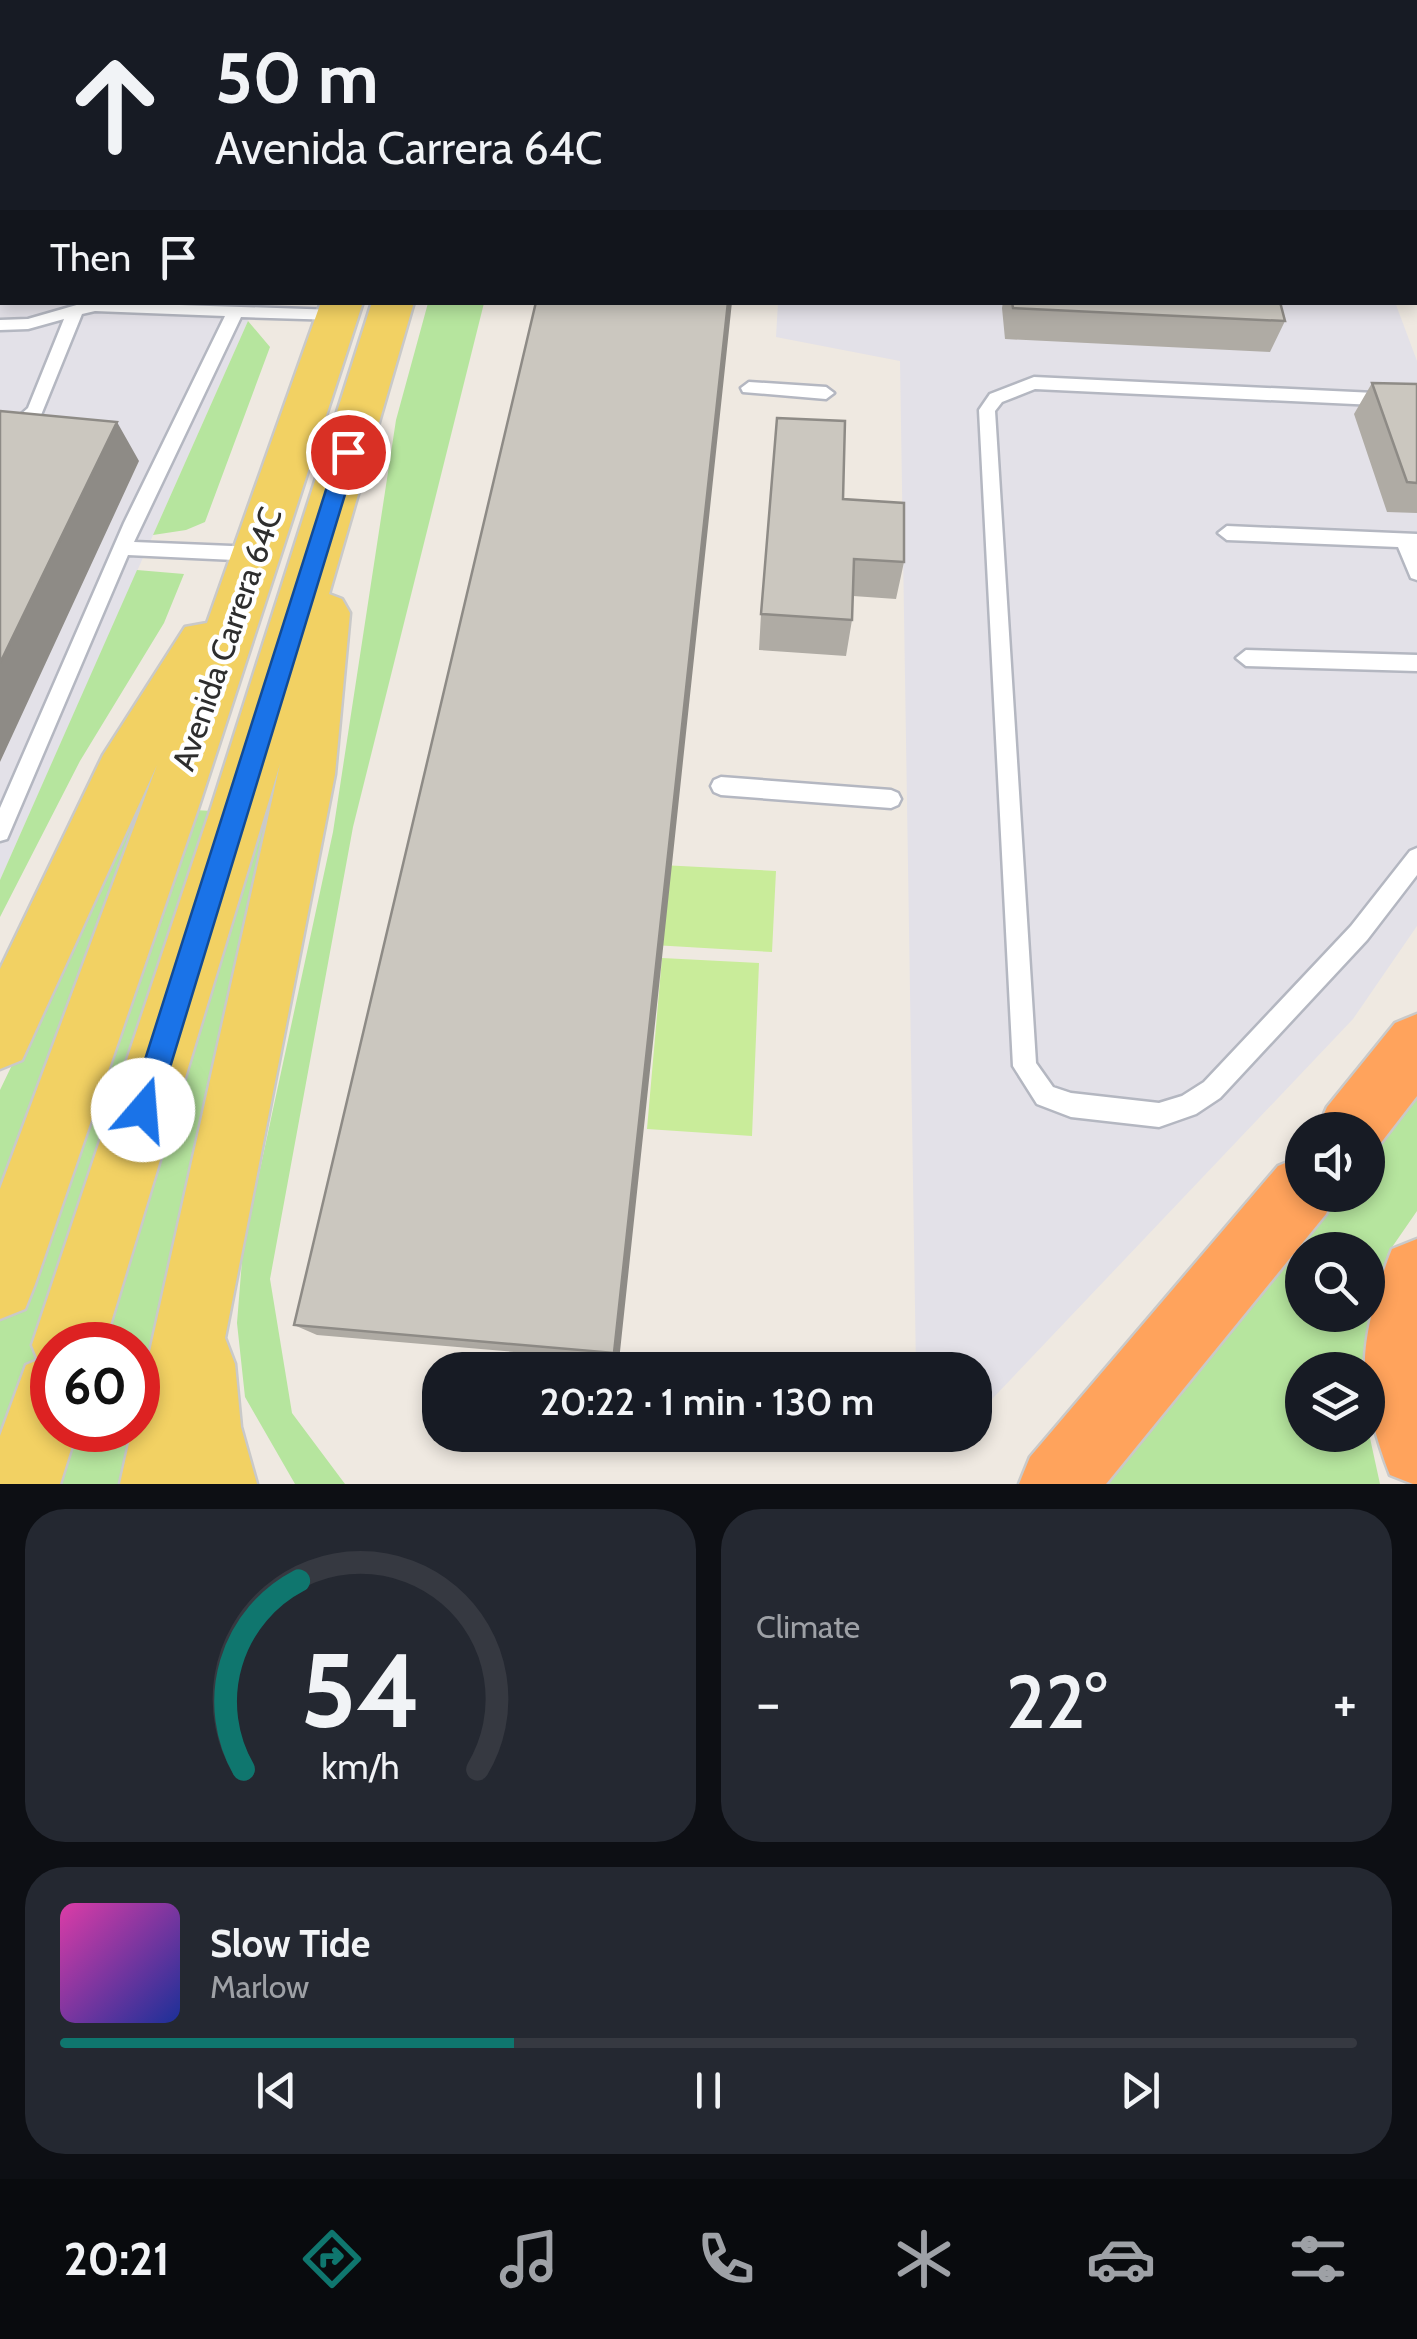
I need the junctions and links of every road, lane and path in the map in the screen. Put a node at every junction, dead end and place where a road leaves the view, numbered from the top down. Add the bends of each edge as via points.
1 (393, 305) edge
2 (76, 309) junction
3 (340, 309) edge
4 (234, 312) junction
5 (0, 325) edge
6 (749, 388) dead end
7 (826, 393) dead end
8 (1417, 401) edge
9 (0, 425) edge
10 (336, 490) junction
11 (1227, 533) dead end
12 (1411, 541) edge
13 (122, 548) junction
14 (256, 554) junction
15 (1417, 573) edge
16 (1246, 658) dead end
17 (1417, 664) edge
18 (721, 786) dead end
19 (891, 799) dead end
20 (0, 832) edge
21 (1417, 858) edge
22 (0, 1038) edge
23 (1417, 1045) edge
24 (1364, 1112) edge
25 (1285, 1210) edge
26 (1417, 1274) edge
27 (0, 1284) edge
28 (75, 1322) edge
29 (1417, 1448) edge
30 (32, 1452) edge
31 (172, 1479) edge
32 (22, 1484) edge
33 (1057, 1484) edge

1 - 10 main road, Avenida Carrera 64C
2 - 4 lane
2 - 5 lane via 30,327
2 - 9 lane via 35,410 23,422
3 - 4 lane
3 - 14 main road, Avenida Carrera 64C
4 - 13 lane
6 - 7 lane
8 - 21 lane via 1034,383 996,398 987,410 1025,1066 1045,1096 1071,1105 1159,1115 1188,1106 1212,1090 1359,933
10 - 28 main road, Avenida Carrera 64C
10 - 31 main road via 307,774 197,1293 204,1427
11 - 12 lane
12 - 15 lane
13 - 14 lane
13 - 20 lane
14 - 22 main road via 123,772
14 - 27 main road, Avenida Carrera 64C
16 - 17 lane
18 - 19 lane
23 - 24 highway
25 - 33 highway
26 - 29 highway via 1401,1362
30 - 32 main road

